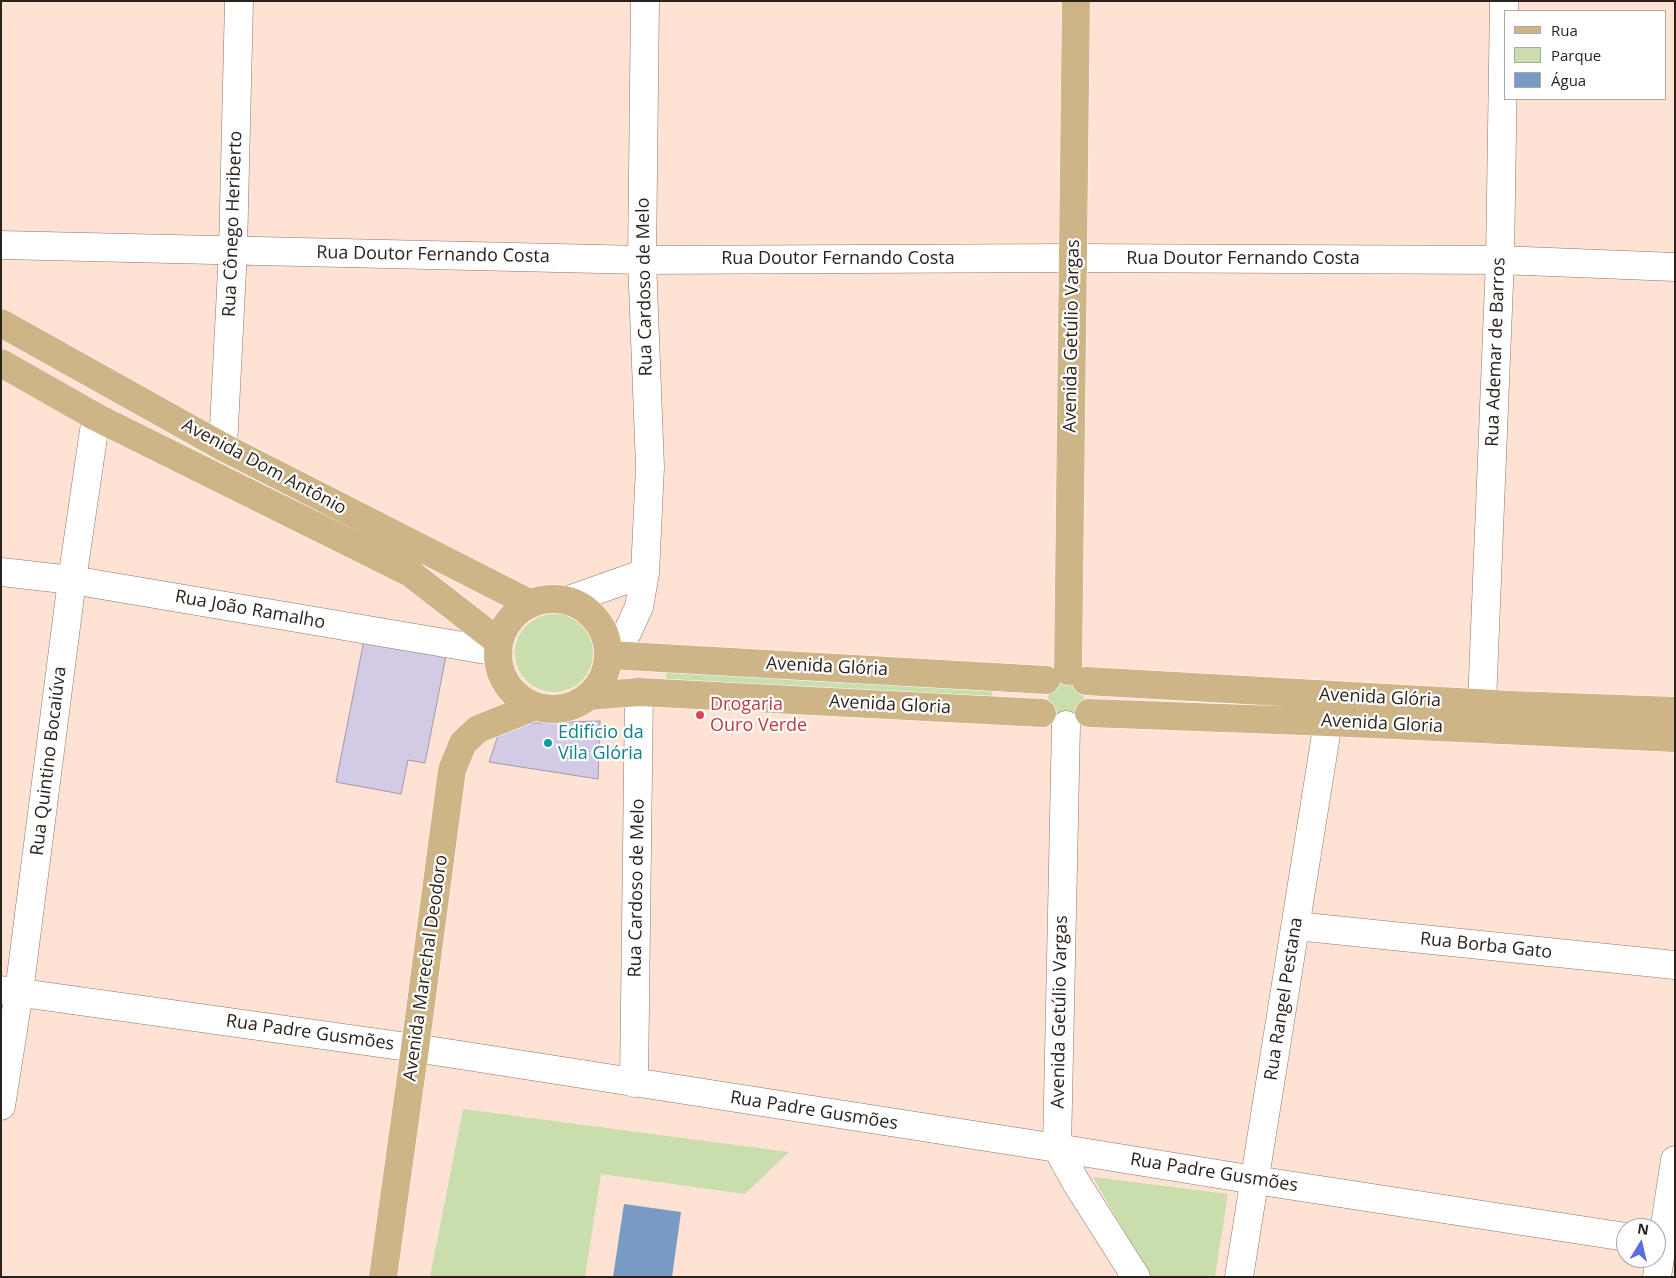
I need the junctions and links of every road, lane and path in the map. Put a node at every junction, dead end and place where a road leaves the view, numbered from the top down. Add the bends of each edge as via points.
1 (239, 1) edge
2 (645, 1) edge
3 (1076, 1) edge
4 (1504, 1) edge
5 (1, 245) edge
6 (233, 250) junction
7 (1073, 258) junction
8 (642, 260) junction
9 (1500, 260) junction
10 (1675, 267) edge
11 (1, 323) edge
12 (1, 364) edge
13 (96, 417) junction
14 (223, 448) junction
15 (1, 572) edge
16 (644, 572) junction
17 (72, 580) junction
18 (566, 601) junction
19 (531, 604) junction
20 (499, 647) junction
21 (608, 654) junction
22 (1066, 677) junction
23 (639, 692) junction
24 (589, 696) junction
25 (1482, 703) junction
26 (536, 706) junction
27 (1675, 711) edge
28 (1042, 713) junction
29 (1077, 719) junction
30 (1328, 722) junction
31 (1675, 738) edge
32 (1296, 926) junction
33 (1675, 965) edge
34 (10, 991) edge
35 (415, 1048) junction
36 (634, 1083) junction
37 (1, 1106) edge
38 (1057, 1148) junction
39 (1675, 1160) edge
40 (1255, 1180) junction
41 (1616, 1234) edge
42 (1666, 1234) edge
43 (382, 1277) edge
44 (1136, 1277) edge
45 (1239, 1277) edge

1 - 6 street, Rua Cônego Heriberto
2 - 8 street, Rua Cardoso de Melo
3 - 7 main road, Avenida Getúlio Vargas
4 - 9 street, Rua Ademar de Barros
5 - 6 street, Rua Doutor Fernando Costa
6 - 8 street, Rua Doutor Fernando Costa
6 - 14 street, Rua Cônego Heriberto
7 - 8 street, Rua Doutor Fernando Costa
7 - 9 street, Rua Doutor Fernando Costa
7 - 22 main road, Avenida Getúlio Vargas
8 - 16 street, Rua Cardoso de Melo via 650,468
9 - 10 street, Rua Doutor Fernando Costa
9 - 25 street, Rua Ademar de Barros
11 - 14 main road, Avenida Dom Antônio
12 - 13 main road, Avenida Dom Antônio
13 - 17 street, Rua Quintino Bocaiúva
13 - 20 main road, Avenida Dom Antônio via 410,574
14 - 19 main road, Avenida Dom Antônio
15 - 17 street, Rua João Ramalho
16 - 18 street
16 - 21 street, Rua Cardoso de Melo via 639,607 627,633
17 - 20 street, Rua João Ramalho
17 - 34 street, Rua Quintino Bocaiúva
18 - 19 main road via 548,599
18 - 21 main road via 582,607 596,619 605,635
19 - 20 main road via 506,626
20 - 26 main road via 500,668 506,683 519,697
21 - 22 main road, Avenida Glória
21 - 24 main road via 606,670
22 - 25 main road, Avenida Glória
22 - 28 main road via 1039,690
22 - 29 main road via 1092,691 1093,702
23 - 24 main road, Avenida Gloria
23 - 28 main road, Avenida Gloria
23 - 36 street, Rua Cardoso de Melo
24 - 26 main road via 572,706 554,709
25 - 27 main road, Avenida Glória
26 - 35 main road, Avenida Marechal Deodoro via 478,729 463,743 452,770
28 - 29 main road via 1052,722
29 - 30 main road, Avenida Gloria
29 - 38 street, Avenida Getúlio Vargas
30 - 31 main road, Avenida Gloria
30 - 32 street, Rua Rangel Pestana
32 - 33 street, Rua Borba Gato
32 - 40 street, Rua Rangel Pestana
34 - 35 street, Rua Padre Gusmões
34 - 37 street, Rua Quintino Bocaiúva
35 - 36 street, Rua Padre Gusmões
35 - 43 main road, Avenida Marechal Deodoro
36 - 38 street, Rua Padre Gusmões
38 - 40 street, Rua Padre Gusmões
38 - 44 street
39 - 42 street
40 - 41 street, Rua Padre Gusmões
40 - 45 street, Rua Rangel Pestana

